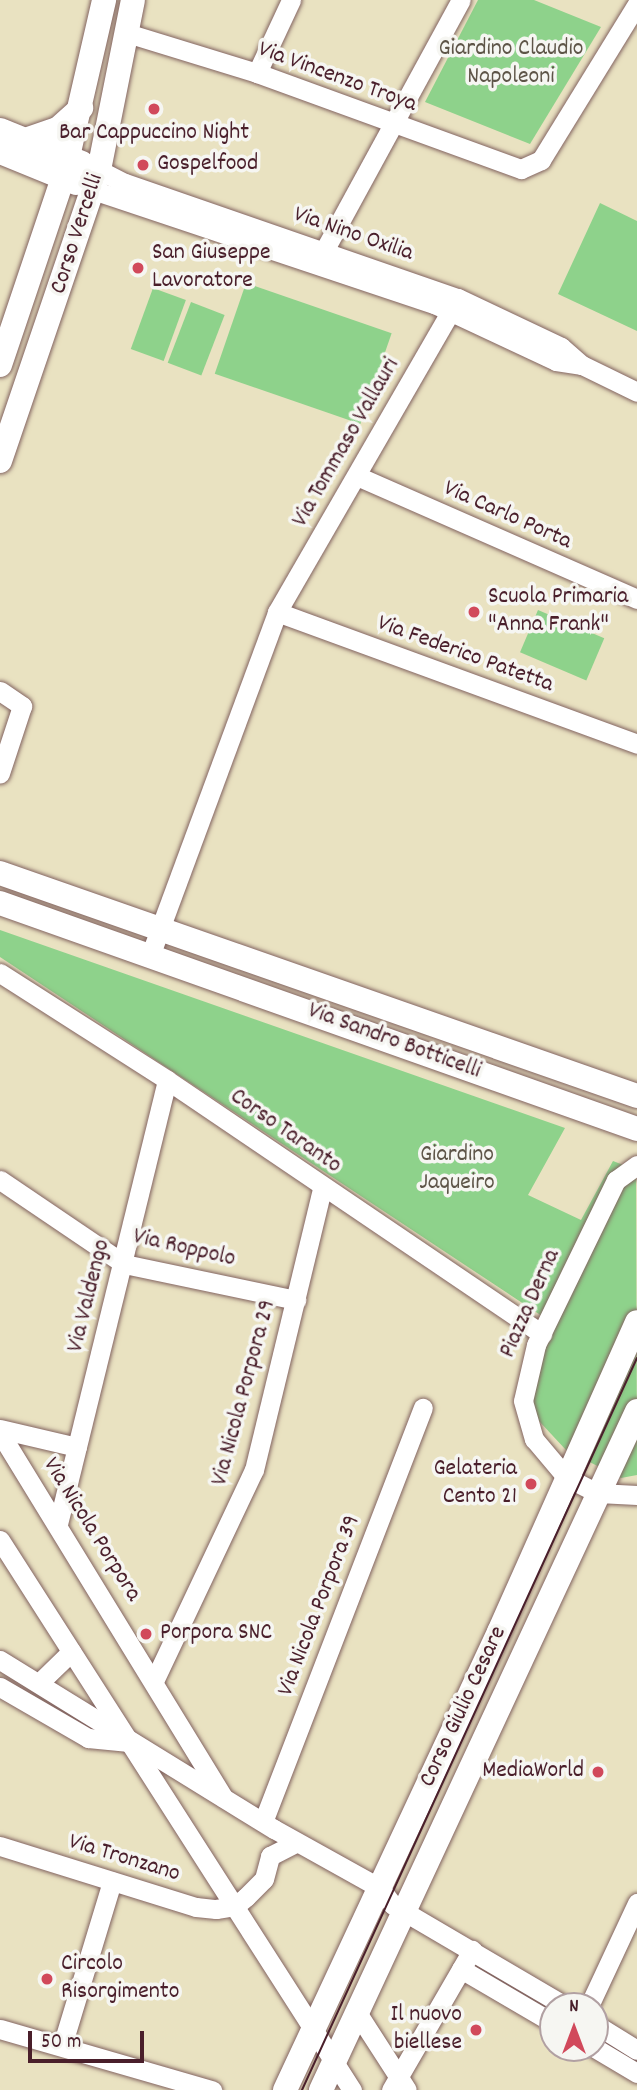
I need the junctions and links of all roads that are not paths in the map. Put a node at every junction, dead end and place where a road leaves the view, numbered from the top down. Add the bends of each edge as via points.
1 (104, 0) edge
2 (133, 0) edge
3 (291, 0) edge
4 (461, 0) edge
5 (637, 4) edge
6 (127, 33) junction
7 (257, 73) junction
8 (80, 108) junction
9 (395, 125) junction
10 (0, 130) edge
11 (25, 140) junction
12 (0, 152) edge
13 (66, 168) junction
14 (96, 180) junction
15 (320, 258) junction
16 (454, 304) junction
17 (6, 327) edge
18 (0, 365) edge
19 (637, 392) edge
20 (0, 461) edge
21 (357, 477) junction
22 (637, 599) edge
23 (277, 612) junction
24 (0, 691) edge
25 (637, 744) edge
26 (0, 773) edge
27 (0, 873) edge
28 (0, 903) edge
29 (160, 929) junction
30 (150, 956) junction
31 (0, 973) edge
32 (167, 1080) junction
33 (637, 1096) edge
34 (637, 1129) edge
35 (637, 1165) edge
36 (0, 1180) edge
37 (322, 1188) junction
38 (124, 1264) junction
39 (296, 1300) junction
40 (637, 1322) edge
41 (542, 1334) junction
42 (423, 1408) dead end
43 (637, 1411) edge
44 (0, 1431) edge
45 (77, 1447) junction
46 (566, 1477) junction
47 (598, 1493) junction
48 (637, 1495) edge
49 (58, 1524) junction
50 (0, 1540) edge
51 (71, 1652) junction
52 (0, 1660) edge
53 (155, 1679) junction
54 (39, 1683) junction
55 (0, 1687) edge
56 (129, 1742) junction
57 (225, 1799) junction
58 (263, 1822) junction
59 (297, 1842) junction
60 (0, 1846) edge
61 (112, 1881) junction
62 (380, 1888) junction
63 (637, 1903) edge
64 (234, 1906) junction
65 (406, 1912) junction
66 (472, 1950) junction
67 (461, 1969) junction
68 (542, 1992) edge
69 (596, 1992) edge
70 (358, 2014) junction
71 (539, 2015) edge
72 (314, 2028) junction
73 (0, 2029) edge
74 (609, 2033) edge
75 (62, 2046) junction
76 (637, 2050) edge
77 (609, 2056) edge
78 (334, 2061) junction
79 (637, 2073) edge
80 (399, 2086) edge
81 (212, 2090) edge
82 (285, 2090) edge
83 (321, 2090) edge
84 (352, 2090) edge

1 - 8 main road, Corso Vercelli
2 - 6 main road, Corso Vercelli
3 - 7 street
4 - 9 street
5 - 9 street, Via Vincenzo Troya via 541,160 530,168 513,167
6 - 7 street, Via Vincenzo Troya
6 - 14 main road, Corso Vercelli
7 - 9 street, Via Vincenzo Troya
8 - 11 main road via 59,128
8 - 13 main road, Corso Vercelli
9 - 15 street
10 - 11 main road
11 - 13 main road
12 - 13 main road
13 - 14 main road
13 - 17 main road, Corso Vercelli
14 - 15 street, Via Nino Oxilia via 125,183
14 - 20 main road, Corso Vercelli
15 - 16 street, Via Nino Oxilia
16 - 19 street, Via Nino Oxilia via 556,361 582,365
16 - 21 street, Via Tommaso Vallauri
17 - 18 main road, Corso Vercelli
21 - 22 street, Via Carlo Porta
21 - 23 street, Via Tommaso Vallauri
23 - 25 street, Via Federico Patetta
23 - 29 street
24 - 26 street via 18,699 22,706
27 - 29 main road, Via Sandro Botticelli
28 - 30 main road, Via Sandro Botticelli
29 - 30 street
29 - 33 main road, Via Sandro Botticelli
30 - 34 main road, Via Sandro Botticelli
31 - 32 street, Corso Taranto
32 - 37 street, Corso Taranto
32 - 38 street, Via Valdengo
35 - 41 street, Piazza Derna via 616,1180
36 - 38 street, Via Roppolo
37 - 39 street, Via Nicola Porpora 29
37 - 41 street, Corso Taranto
38 - 39 street, Via Roppolo
38 - 45 street, Via Valdengo
39 - 53 street, Via Nicola Porpora 29 via 254,1470
40 - 46 main road, Corso Giulio Cesare
41 - 46 street, Piazza Derna via 524,1381 524,1411 534,1439
42 - 58 street, Via Nicola Porpora 39
43 - 47 main road, Corso Giulio Cesare
44 - 45 street
44 - 49 street, Via Nicola Porpora
45 - 49 street, Via Valdengo
46 - 47 street, Piazza Derna
46 - 62 main road, Corso Giulio Cesare
47 - 48 street, Piazza Derna
47 - 65 main road, Corso Giulio Cesare
49 - 53 street, Via Nicola Porpora
50 - 51 street, Via Nicola Porpora
51 - 54 street
51 - 56 street, Via Nicola Porpora
52 - 54 street
53 - 57 street, Via Nicola Porpora
54 - 56 street via 107,1723
55 - 56 street via 88,1738
56 - 57 street, Via Nicola Porpora
56 - 64 street, Via Nicola Porpora
57 - 58 street, Via Nicola Porpora
58 - 59 street, Via Nicola Porpora
59 - 62 street, Via Nicola Porpora
59 - 64 street via 270,1856 264,1879
60 - 61 street, Via Tronzano
61 - 64 street, Via Tronzano via 202,1908
61 - 75 street
62 - 65 street, Via Nicola Porpora via 386,1900
62 - 72 main road, Corso Giulio Cesare
63 - 69 street
64 - 72 street, Via Nicola Porpora
65 - 66 street, Via Nicola Porpora
65 - 70 main road, Corso Giulio Cesare
66 - 67 street
66 - 68 street, Via Nicola Porpora
67 - 71 street
67 - 80 street
70 - 78 main road, Corso Giulio Cesare
70 - 80 street
72 - 78 street, Via Nicola Porpora
72 - 82 main road, Corso Giulio Cesare
73 - 75 street
74 - 76 street
75 - 81 street
77 - 79 street
78 - 83 main road, Corso Giulio Cesare
78 - 84 street, Via Nicola Porpora

